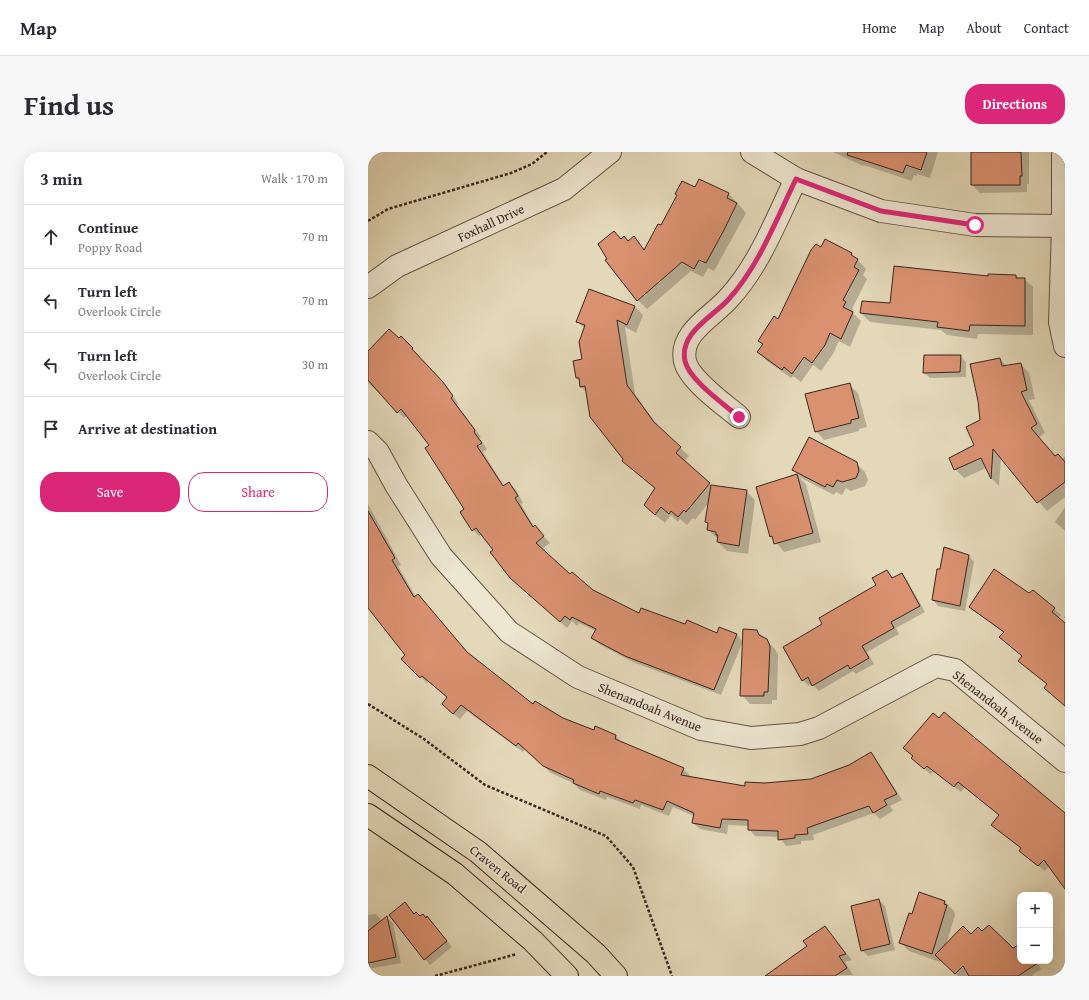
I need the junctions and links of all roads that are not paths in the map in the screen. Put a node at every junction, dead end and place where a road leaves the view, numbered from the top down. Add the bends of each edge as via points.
1 (610, 152) edge
2 (752, 152) edge
3 (1063, 152) edge
4 (796, 179) junction
5 (1064, 226) edge
6 (368, 287) edge
7 (1065, 346) edge
8 (739, 417) dead end
9 (368, 442) edge
10 (1065, 761) edge
11 (368, 776) edge
12 (368, 815) edge
13 (567, 976) edge
14 (616, 976) edge

1 - 6 street, Foxhall Drive via 564,189 397,266
2 - 4 street
3 - 5 street
4 - 5 street via 881,211 975,225
4 - 8 street via 750,272 728,300 695,329 686,344 685,362 696,380
5 - 7 street via 1060,322
9 - 10 street, Shenandoah Avenue via 378,452 441,556 509,632 578,677 701,729 751,738 800,734 818,728 936,666 955,670
11 - 14 main road, Craven Road via 478,852 596,954
12 - 13 main road via 455,874 533,941

